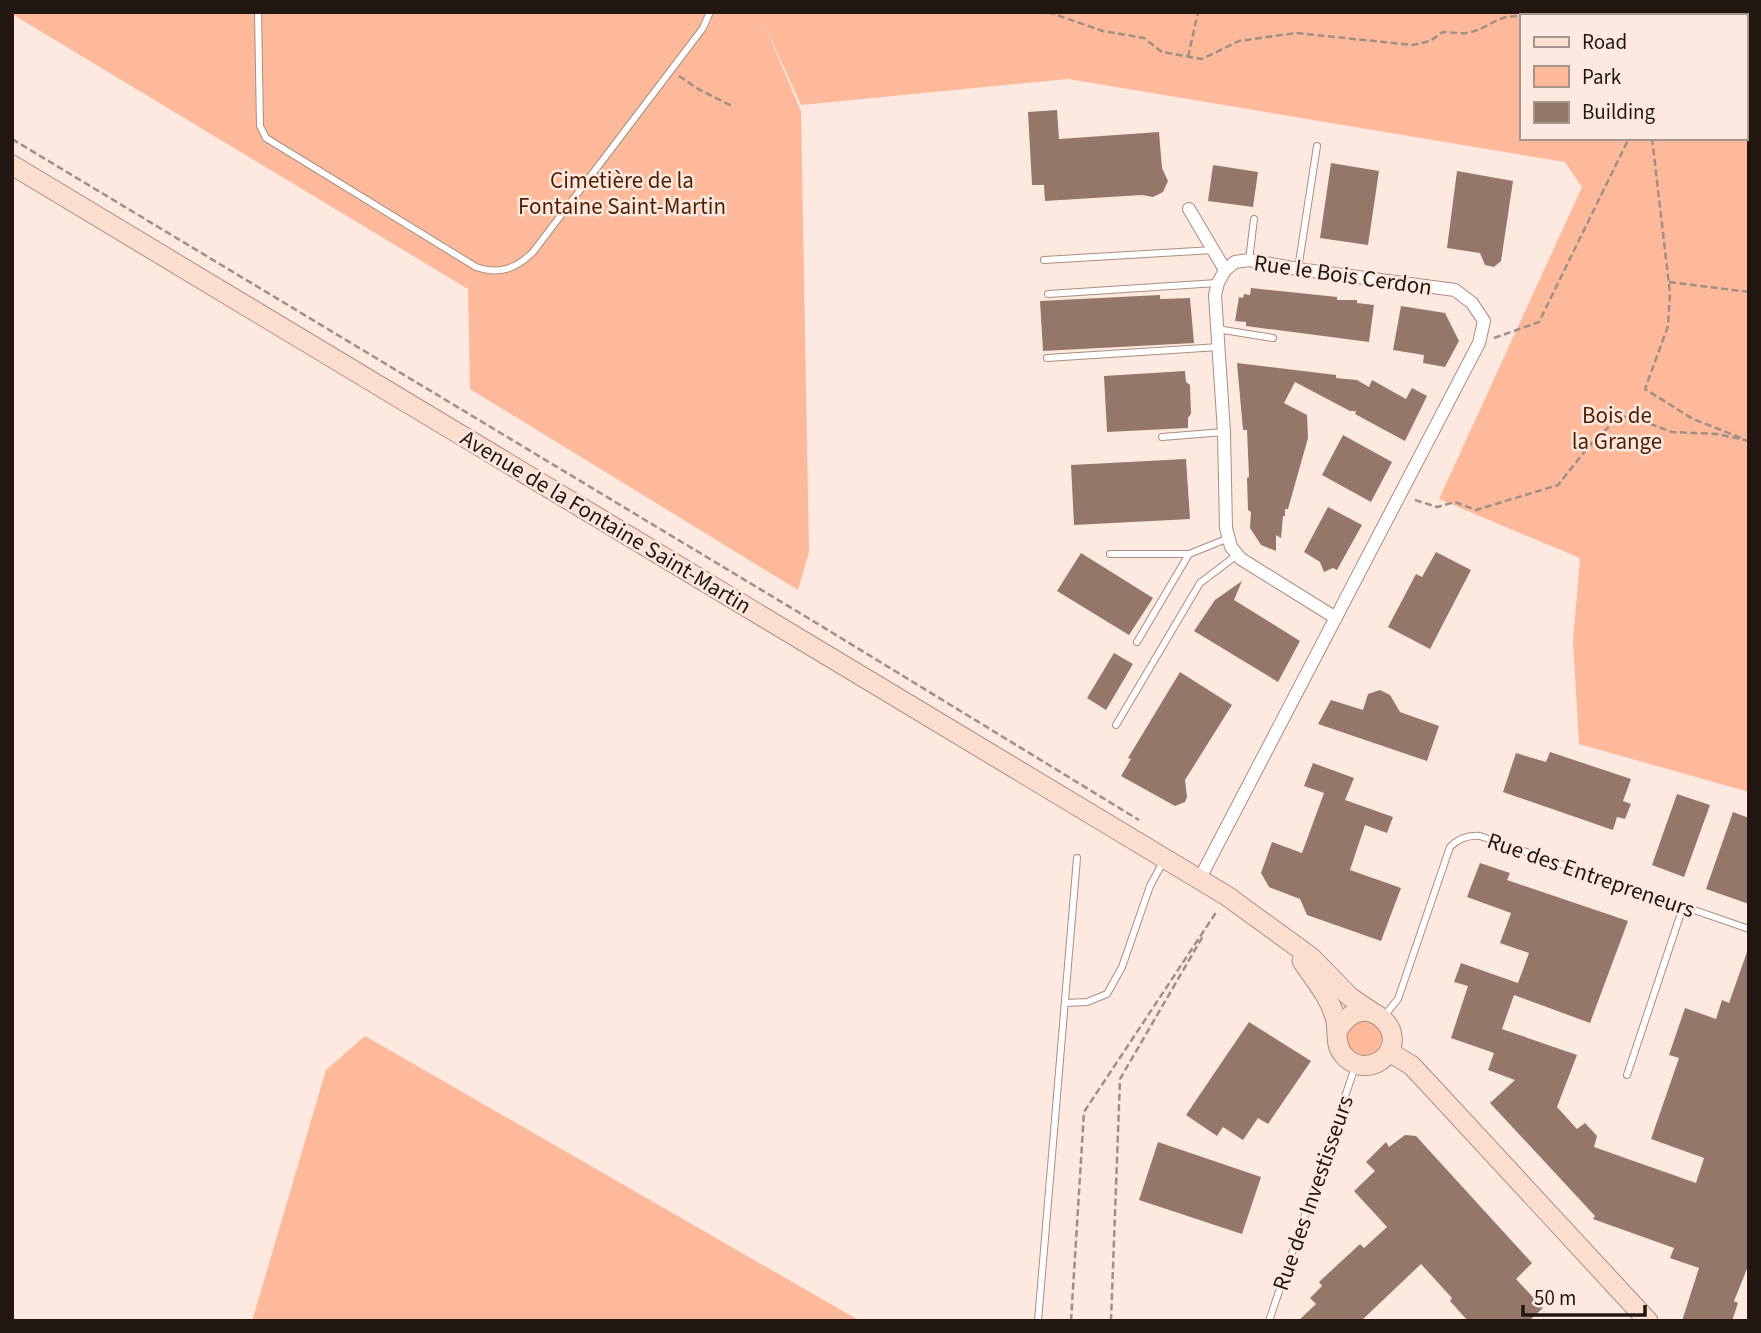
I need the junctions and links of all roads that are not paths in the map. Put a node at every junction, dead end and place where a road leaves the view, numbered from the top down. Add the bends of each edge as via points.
1 (258, 12) edge
2 (710, 12) edge
3 (1317, 146) dead end
4 (12, 165) edge
5 (1189, 209) dead end
6 (1254, 219) dead end
7 (1213, 250) junction
8 (1044, 260) dead end
9 (1250, 260) junction
10 (1298, 269) junction
11 (1225, 270) junction
12 (1218, 283) junction
13 (1048, 294) dead end
14 (1217, 329) junction
15 (1273, 338) dead end
16 (1219, 347) junction
17 (1047, 358) dead end
18 (1224, 432) junction
19 (1162, 438) dead end
20 (1229, 538) junction
21 (1110, 554) dead end
22 (1189, 554) junction
23 (1237, 554) junction
24 (1336, 618) junction
25 (1137, 642) dead end
26 (1116, 725) dead end
27 (1077, 858) dead end
28 (1164, 860) junction
29 (1199, 880) junction
30 (1683, 907) junction
31 (1749, 929) edge
32 (1290, 943) junction
33 (1065, 1003) junction
34 (1378, 1015) junction
35 (1339, 1029) junction
36 (1389, 1052) junction
37 (1356, 1064) junction
38 (1627, 1075) dead end
39 (1038, 1321) edge
40 (1269, 1321) edge
41 (1648, 1321) edge

1 - 2 lane via 260,126 265,138 469,263 491,271 508,270 533,252 703,28
3 - 10 lane
4 - 28 main road, Avenue de la Fontaine Saint-Martin
5 - 7 street
6 - 9 lane
7 - 8 lane
7 - 11 street
9 - 10 street, Rue le Bois Cerdon
9 - 11 street, Rue le Bois Cerdon via 1235,262
10 - 24 street, Rue le Bois Cerdon via 1455,290 1472,303 1484,321 1479,343
11 - 12 street, Rue le Bois Cerdon
12 - 13 lane
12 - 14 street, Rue le Bois Cerdon
14 - 15 lane
14 - 16 street, Rue le Bois Cerdon
16 - 17 lane
16 - 18 street, Rue le Bois Cerdon
18 - 19 lane
18 - 20 street, Rue le Bois Cerdon
20 - 22 lane
20 - 23 street, Rue le Bois Cerdon
21 - 22 lane
22 - 25 lane
23 - 24 street, Rue le Bois Cerdon
23 - 26 lane via 1200,583
24 - 29 street
27 - 33 lane
28 - 29 main road, Avenue de la Fontaine Saint-Martin
28 - 33 lane via 1107,995
29 - 32 main road, Avenue de la Fontaine Saint-Martin via 1222,904
30 - 31 lane, Rue des Entrepreneurs
30 - 34 lane, Rue des Entrepreneurs via 1480,836 1463,838 1450,847 1398,999
30 - 38 lane
32 - 34 main road, Avenue de la Fontaine Saint-Martin via 1311,957 1350,997
32 - 35 main road via 1329,1000
33 - 39 lane
34 - 35 main road via 1360,1011
34 - 36 main road via 1392,1034
35 - 37 main road via 1338,1046
36 - 37 main road via 1375,1064
36 - 41 main road via 1419,1073
37 - 40 lane, Rue des Investisseurs

